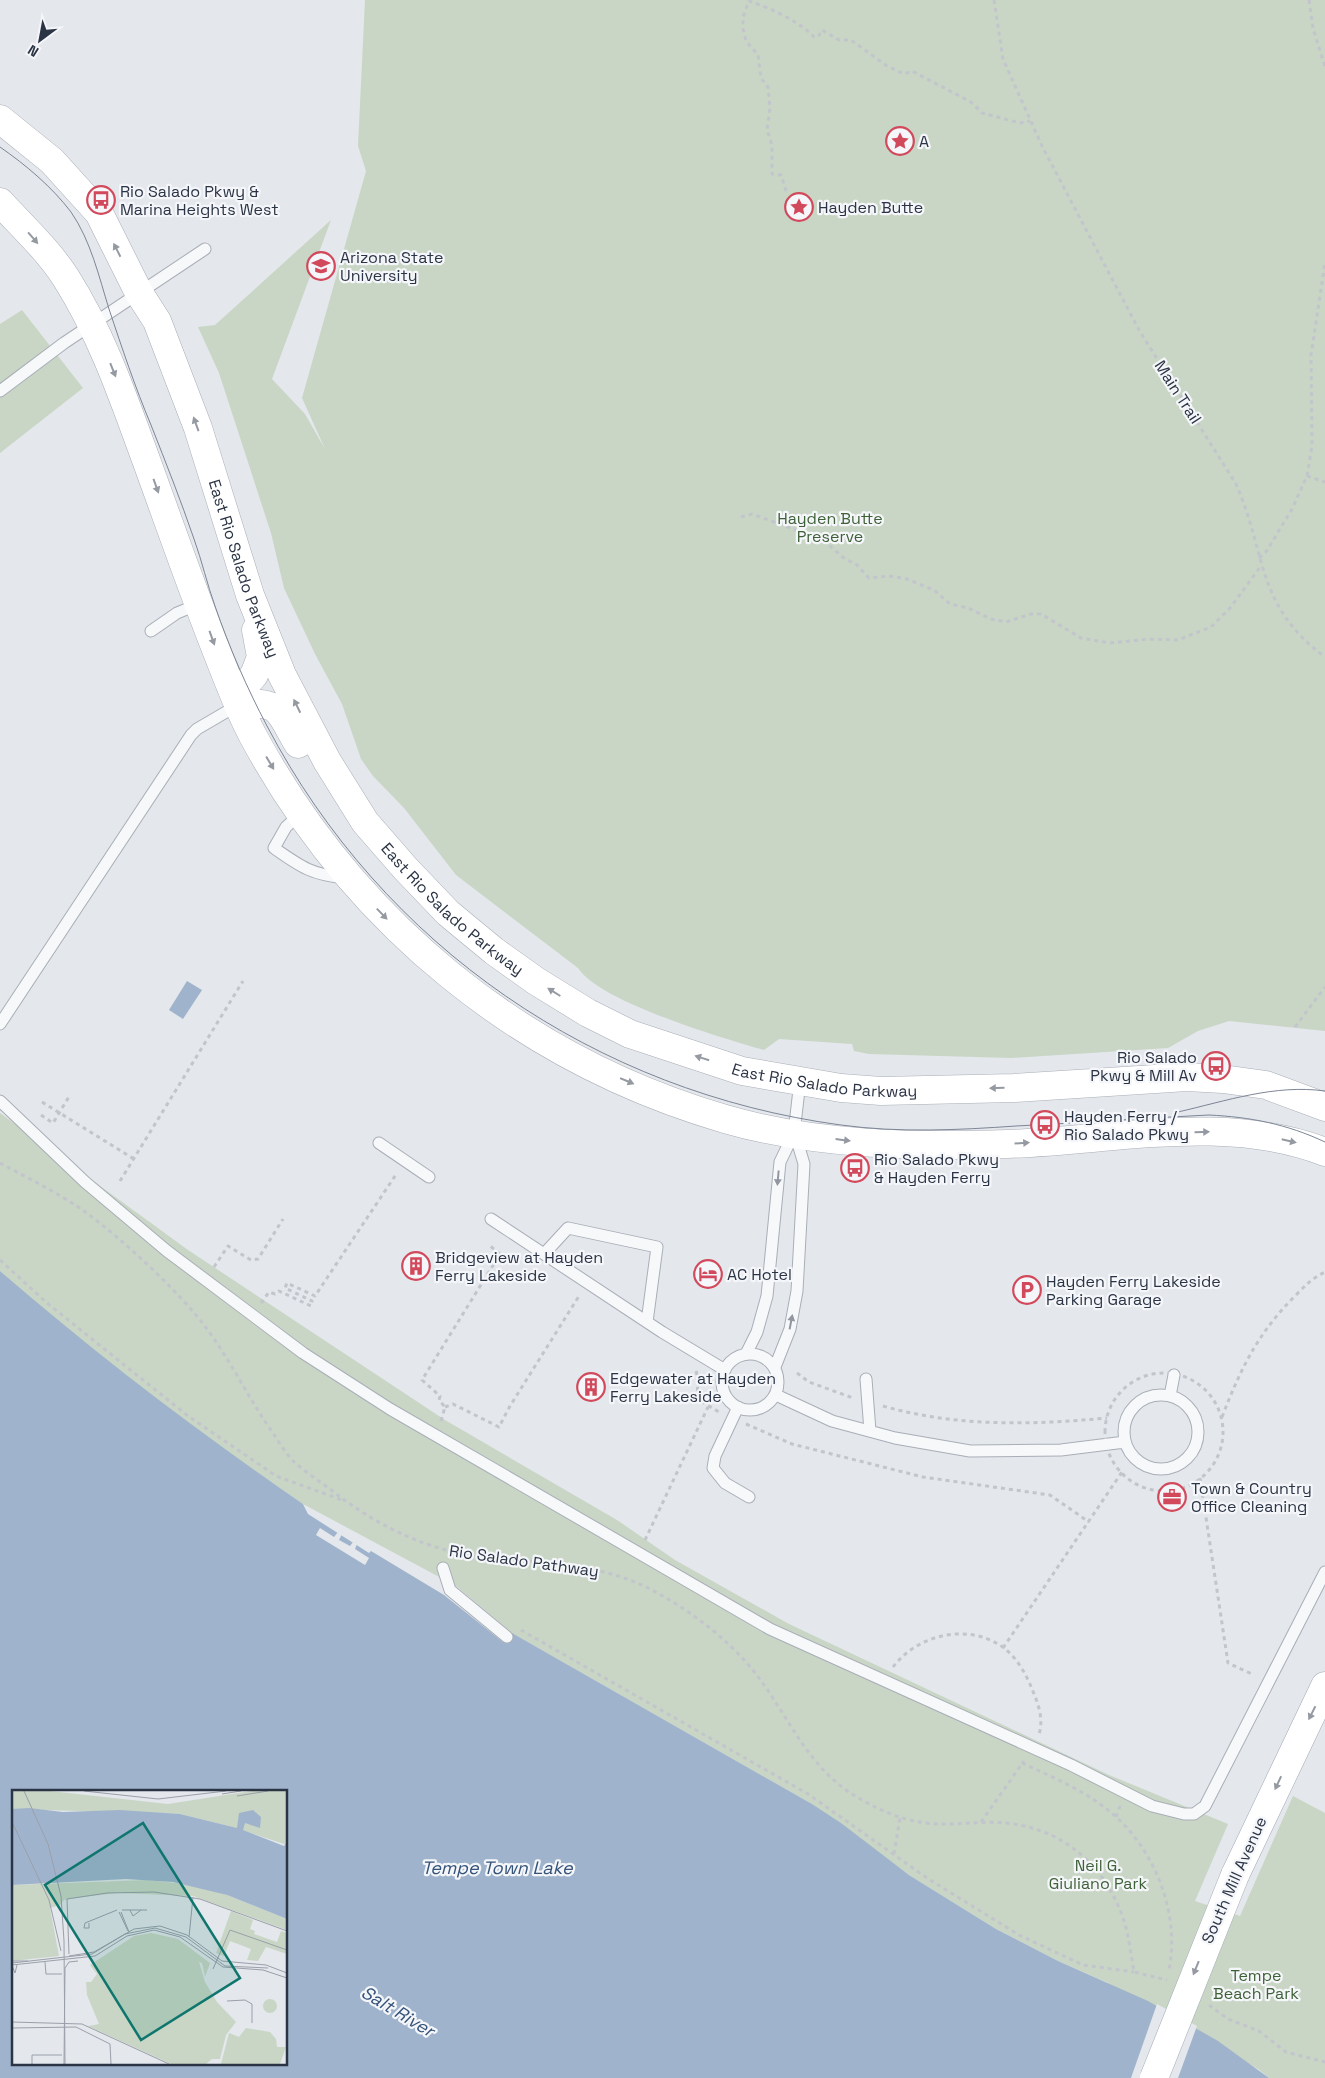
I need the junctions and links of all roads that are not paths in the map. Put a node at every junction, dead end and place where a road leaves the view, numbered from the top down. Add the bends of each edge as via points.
1 (0, 119) edge
2 (0, 202) edge
3 (205, 249) dead end
4 (139, 293) junction
5 (92, 326) junction
6 (0, 391) edge
7 (250, 595) junction
8 (199, 604) junction
9 (151, 631) dead end
10 (238, 705) junction
11 (300, 814) junction
12 (365, 822) junction
13 (348, 878) junction
14 (0, 1024) edge
15 (800, 1081) junction
16 (0, 1101) edge
17 (1325, 1107) edge
18 (794, 1133) junction
19 (379, 1143) dead end
20 (1325, 1152) edge
21 (429, 1177) dead end
22 (491, 1219) dead end
23 (544, 1254) junction
24 (647, 1322) junction
25 (746, 1354) junction
26 (775, 1368) junction
27 (725, 1370) junction
28 (1174, 1375) road end
29 (866, 1380) dead end
30 (776, 1395) junction
31 (1170, 1396) junction
32 (736, 1413) junction
33 (870, 1431) junction
34 (1125, 1442) junction
35 (749, 1497) dead end
36 (442, 1568) road end
37 (1325, 1572) edge
38 (507, 1637) dead end
39 (1325, 1686) edge
40 (1154, 2078) edge

4 -> 1 main road, East Rio Salado Parkway via 99,213 52,161
2 -> 5 main road via 65,276
3 - 4 lane
4 - 5 lane
7 -> 4 main road, East Rio Salado Parkway via 198,428 159,326
5 - 6 lane
5 -> 8 main road via 111,366
7 - 10 main road via 261,658
12 -> 7 main road, East Rio Salado Parkway via 304,720
8 - 9 lane via 177,613
8 -> 10 main road
10 -> 11 main road
10 - 12 main road via 265,703 279,713 316,775
10 - 14 lane via 191,735
11 - 13 main road
11 - 13 lane via 286,827 274,848 305,869 322,876
15 -> 12 main road, East Rio Salado Parkway via 742,1071 630,1034 588,1013 529,976 448,913
13 -> 18 main road via 408,941 464,987 540,1039 582,1062 669,1100 727,1120
17 -> 15 main road, East Rio Salado Parkway via 1266,1085 1187,1077 1014,1088 881,1091
15 - 18 lane
16 - 37 lane via 124,1215 205,1280 303,1353 436,1436 770,1629 1152,1806 1184,1814 1194,1814 1205,1806
18 -> 20 main road via 899,1145 1007,1144 1218,1132 1291,1141
18 -> 25 lane via 780,1162 768,1296
26 -> 18 lane via 790,1329 797,1291 804,1164
19 - 21 lane
22 - 23 lane
23 - 24 lane
23 - 24 lane via 568,1228 658,1247
24 - 27 lane
25 - 26 lane via 760,1355
25 - 27 lane via 734,1359
26 - 30 lane via 779,1386
27 - 32 lane via 721,1383 723,1392
28 - 31 lane
29 - 33 lane
30 - 32 lane via 762,1408
30 - 33 lane via 832,1421
31 - 34 lane via 1154,1395 1133,1406 1123,1428
31 - 34 lane via 1187,1405 1198,1426 1193,1451 1185,1461 1161,1470 1148,1467 1137,1461
32 - 35 lane via 712,1468 725,1483
33 - 34 lane via 970,1452 1061,1450
36 - 38 lane via 450,1590
39 -> 40 main road, South Mill Avenue, bridge via 1235,1875

